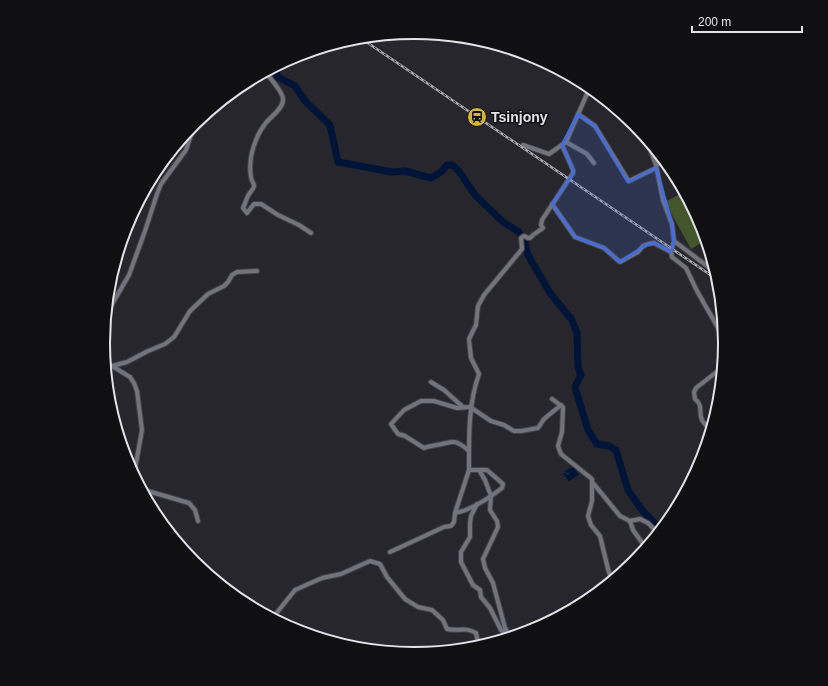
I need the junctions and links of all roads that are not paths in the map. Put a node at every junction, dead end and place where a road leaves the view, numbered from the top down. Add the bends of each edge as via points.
1 (268, 76) edge
2 (587, 93) edge
3 (578, 114) junction
4 (190, 137) edge
5 (566, 142) junction
6 (523, 145) dead end
7 (562, 145) junction
8 (652, 154) edge
9 (594, 163) dead end
10 (660, 164) edge
11 (656, 166) junction
12 (552, 204) junction
13 (311, 234) dead end
14 (674, 241) junction
15 (671, 252) junction
16 (709, 267) edge
17 (257, 271) dead end
18 (113, 303) edge
19 (717, 326) edge
20 (112, 366) joint
21 (716, 372) edge
22 (431, 382) dead end
23 (552, 399) dead end
24 (561, 405) junction
25 (470, 407) junction
26 (464, 408) junction
27 (707, 426) edge
28 (469, 451) junction
29 (136, 465) edge
30 (469, 470) junction
31 (479, 470) junction
32 (593, 483) junction
33 (149, 491) edge
34 (491, 496) junction
35 (477, 504) junction
36 (455, 513) junction
37 (198, 521) dead end
38 (630, 521) junction
39 (654, 529) edge
40 (643, 544) edge
41 (390, 552) dead end
42 (610, 575) edge
43 (275, 613) edge
44 (508, 632) edge
45 (506, 633) edge
46 (478, 640) edge

1 - 13 street via 284,98 280,108 264,125 251,152 251,179 254,188 243,208 247,213 254,204 261,204
2 - 3 street
3 - 5 street
3 - 11 street via 595,126 629,181
4 - 18 street via 186,150 156,194 132,268
5 - 7 street
5 - 9 street via 587,154
6 - 7 street via 549,154
7 - 12 street via 573,173
8 - 11 street
10 - 11 street
11 - 14 street via 663,200 672,224
12 - 15 street via 576,237 604,248 620,262 648,244 654,243
12 - 25 street via 542,220 543,228 530,238 522,237 521,250 478,306 476,325 469,339 471,358 478,374
14 - 15 street
14 - 16 street
15 - 19 street via 672,257 686,268
17 - 20 street via 237,272 224,286 208,294 190,311 174,337 165,344 127,362
20 - 29 street via 130,377 137,391 142,430
21 - 27 street via 694,392 695,399 701,406 702,421
22 - 26 street
23 - 24 street
24 - 25 street via 544,419 538,428 520,431 496,423
24 - 32 street via 563,416 559,450 592,479
25 - 26 street
25 - 28 street
26 - 28 street via 421,401 404,410 391,424 398,434 424,448 453,441
28 - 30 street
30 - 31 street
30 - 36 street
31 - 34 street via 486,480
31 - 34 street via 487,470 503,484 502,488
32 - 38 street via 620,516
32 - 42 street via 588,516 591,526 600,536
33 - 37 street via 188,503 195,510
34 - 35 street
34 - 44 street via 490,510 498,526 483,559
35 - 36 street
35 - 45 street via 471,516 470,536 461,552 461,562 473,585 480,590 499,627
36 - 41 street via 451,526
38 - 39 street via 640,519
38 - 40 street via 632,530
43 - 46 street via 295,590 370,561 380,564 405,599 418,607 432,610 443,620 447,629 468,629 476,633

